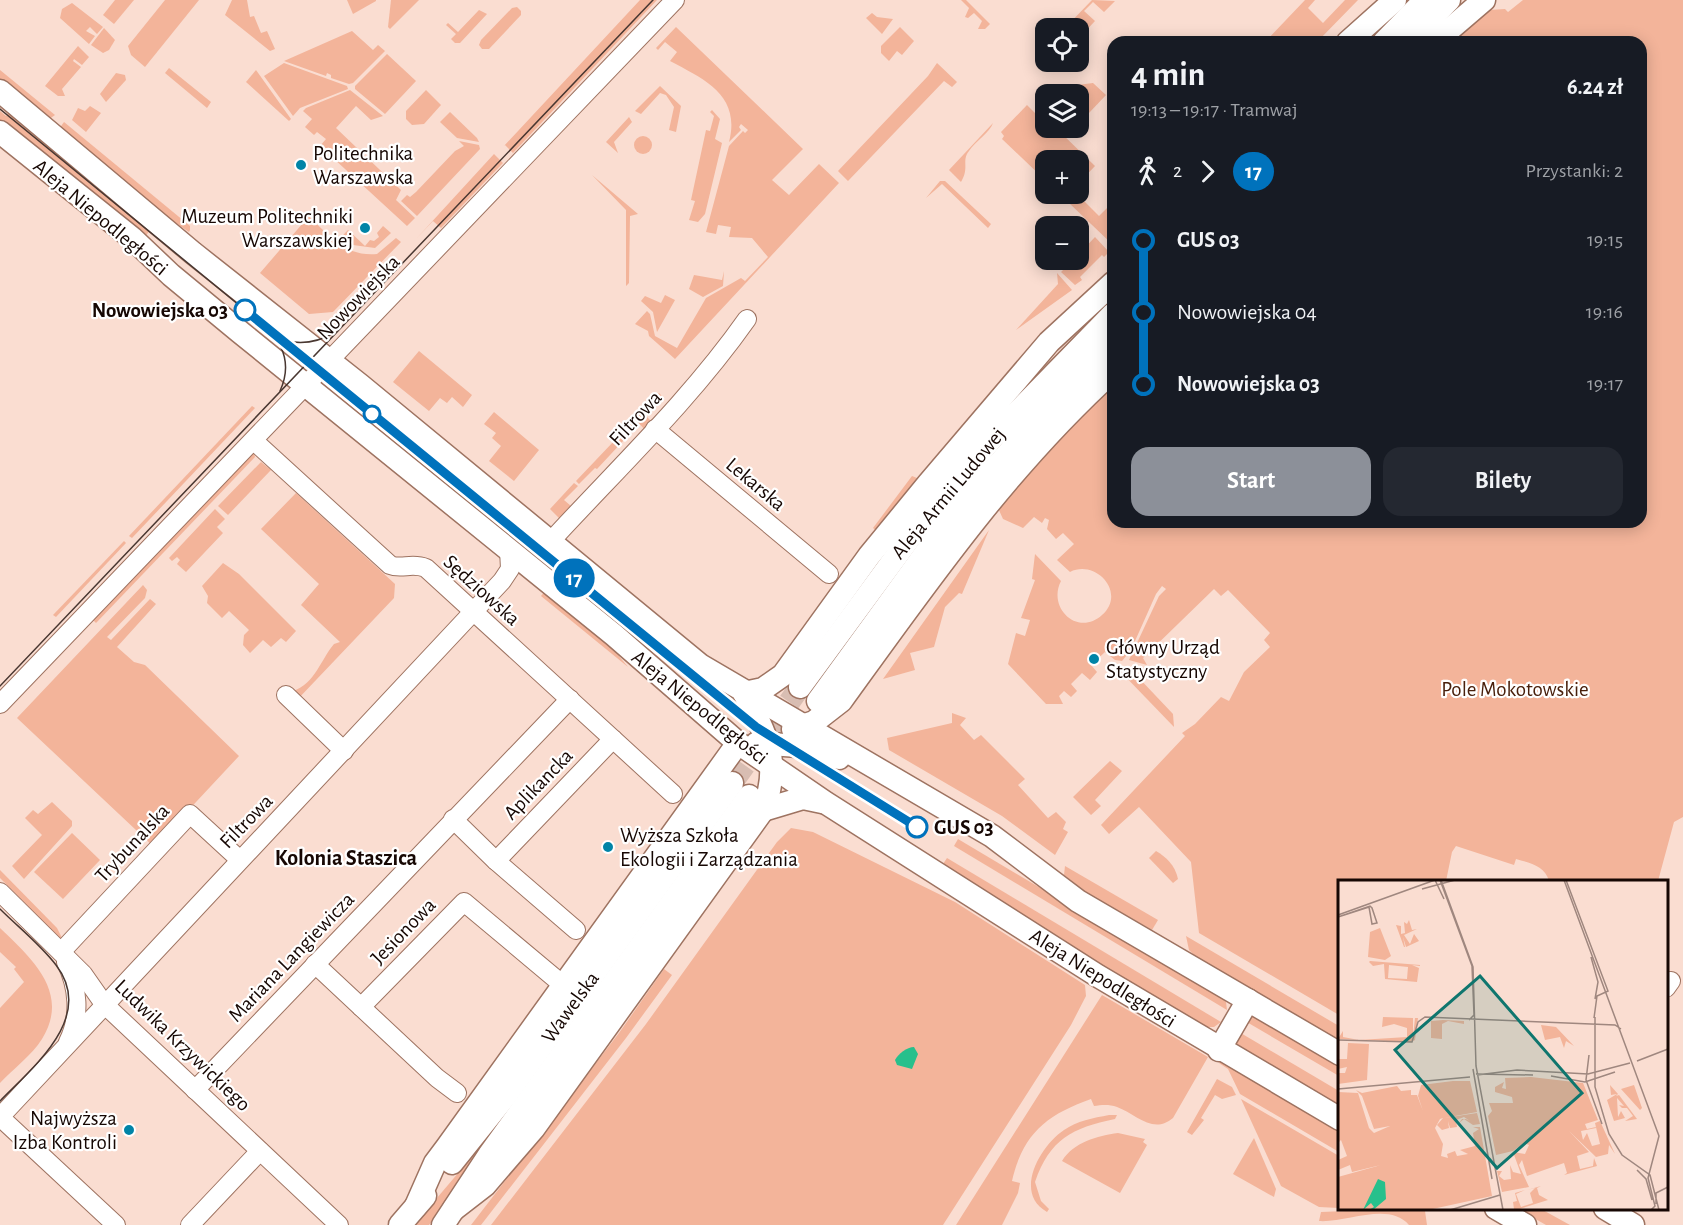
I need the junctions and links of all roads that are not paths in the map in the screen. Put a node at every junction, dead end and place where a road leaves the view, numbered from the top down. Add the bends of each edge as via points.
1 (675, 0) edge
2 (1395, 0) edge
3 (1401, 0) edge
4 (1425, 0) edge
5 (1449, 0) edge
6 (1484, 0) edge
7 (1355, 36) edge
8 (1370, 36) edge
9 (1390, 36) edge
10 (1414, 36) edge
11 (1442, 36) edge
12 (0, 91) edge
13 (0, 132) edge
14 (1107, 289) edge
15 (1107, 304) edge
16 (747, 319) dead end
17 (1107, 321) edge
18 (1107, 349) edge
19 (328, 361) junction
20 (1107, 377) edge
21 (307, 384) junction
22 (655, 429) junction
23 (974, 431) junction
24 (254, 441) junction
25 (550, 542) junction
26 (509, 549) junction
27 (829, 574) dead end
28 (473, 612) junction
29 (791, 681) junction
30 (744, 693) junction
31 (286, 695) dead end
32 (570, 699) junction
33 (818, 701) tunnel mouth
34 (841, 701) junction
35 (0, 704) edge
36 (714, 724) junction
37 (803, 726) junction
38 (774, 738) junction
39 (613, 739) junction
40 (738, 743) junction
41 (344, 751) junction
42 (891, 777) junction
43 (673, 794) dead end
44 (748, 796) junction
45 (826, 803) junction
46 (453, 819) junction
47 (240, 860) junction
48 (496, 861) junction
49 (0, 892) edge
50 (576, 930) dead end
51 (61, 952) junction
52 (315, 964) junction
53 (564, 985) junction
54 (1248, 1000) junction
55 (104, 1004) junction
56 (361, 1007) junction
57 (1219, 1050) junction
58 (62, 1052) junction
59 (1338, 1053) edge
60 (195, 1090) junction
61 (457, 1093) dead end
62 (0, 1117) edge
63 (1338, 1118) edge
64 (260, 1151) junction
65 (416, 1206) junction
66 (1498, 1210) edge
67 (1607, 1210) edge
68 (451, 1220) edge
69 (116, 1225) edge
70 (190, 1225) edge
71 (339, 1225) edge
72 (400, 1225) edge
73 (1525, 1225) edge
74 (1633, 1225) edge

1 - 19 street, Nowowiejska
2 - 7 main road
3 - 8 main road
4 - 9 main road
5 - 10 main road
6 - 11 main road
12 - 19 main road, Aleja Niepodległości
13 - 21 main road, Aleja Niepodległości
14 - 23 main road via 1049,342
15 - 23 main road
16 - 22 street, Filtrowa
17 - 29 main road, Aleja Armii Ludowej via 1007,422
18 - 33 main road, Aleja Armii Ludowej via 1023,436 948,522
19 - 21 street, Nowowiejska
19 - 25 main road, Aleja Niepodległości
20 - 34 main road via 989,501
21 - 24 street, Nowowiejska
21 - 26 main road, Aleja Niepodległości
22 - 25 street, Filtrowa
22 - 27 street, Lekarska
23 - 29 main road via 869,556
24 - 28 street, Sędziowska via 390,565 415,564 426,568
24 - 35 street, Nowowiejska
25 - 30 main road, Aleja Niepodległości via 693,659
26 - 28 street, Filtrowa via 508,573
26 - 36 main road, Aleja Niepodległości
28 - 32 street, Sędziowska
28 - 41 street, Filtrowa
29 - 30 main road
29 - 38 main road
30 - 38 main road, Aleja Niepodległości
31 - 41 street
32 - 39 street, Sędziowska
32 - 46 street, Mariana Langiewicza
34 - 37 main road
34 - 42 main road via 840,731
36 - 38 main road
36 - 40 main road, Aleja Niepodległości
37 - 38 main road, Aleja Niepodległości
37 - 42 main road, Aleja Niepodległości
38 - 40 main road
38 - 42 main road
38 - 44 main road
38 - 45 main road, Aleja Niepodległości
39 - 43 street, Sędziowska
39 - 48 street, Aplikancka
40 - 53 main road
41 - 47 street, Filtrowa
42 - 54 main road, Aleja Niepodległości via 1002,842 1078,901
44 - 45 main road via 814,798
44 - 65 main road, Wawelska
44 - 68 main road via 534,1128
45 - 57 main road, Aleja Niepodległości
46 - 48 street
46 - 52 street, Mariana Langiewicza
47 - 51 street, Trybunalska via 190,814
47 - 55 street, Filtrowa
48 - 50 street
49 - 51 street, Ludwika Krzywickiego
51 - 55 street, Ludwika Krzywickiego
51 - 58 street via 74,981 76,1001 73,1032
52 - 56 street
52 - 60 street, Mariana Langiewicza
53 - 56 street, Jesionowa via 464,902
53 - 65 main road via 435,1163
54 - 57 main road
54 - 59 main road, Aleja Niepodległości
55 - 58 street, Filtrowa
55 - 60 street, Ludwika Krzywickiego
56 - 61 street
57 - 63 main road, Aleja Niepodległości
58 - 62 street, Filtrowa
60 - 64 street, Ludwika Krzywickiego
62 - 69 street
64 - 70 street
64 - 71 street, Ludwika Krzywickiego
65 - 72 main road, Wawelska
66 - 73 main road
67 - 74 main road

